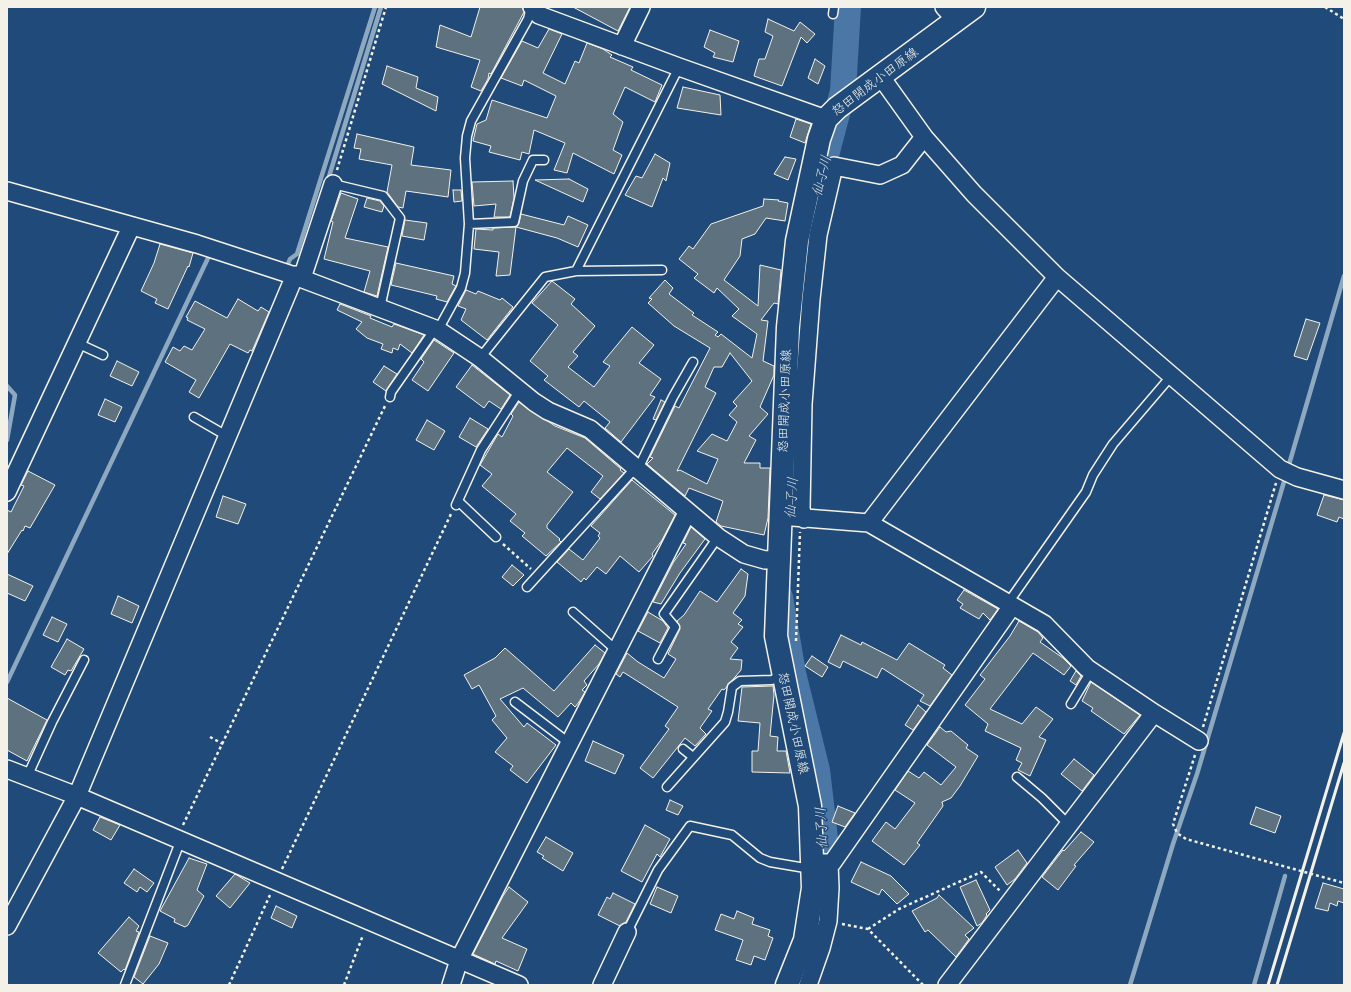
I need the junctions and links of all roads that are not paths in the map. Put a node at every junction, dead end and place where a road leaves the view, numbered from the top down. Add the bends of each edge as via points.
1 (532, 7) edge
2 (641, 7) edge
3 (974, 7) edge
4 (951, 14) edge
5 (622, 46) junction
6 (679, 67) junction
7 (880, 77) junction
8 (826, 119) junction
9 (924, 137) junction
10 (544, 160) dead end
11 (333, 184) joint
12 (7, 191) edge
13 (468, 224) junction
14 (131, 227) junction
15 (662, 270) dead end
16 (576, 271) junction
17 (296, 276) junction
18 (1057, 277) junction
19 (380, 308) junction
20 (436, 329) junction
21 (77, 343) junction
22 (103, 355) dead end
23 (480, 358) junction
24 (693, 362) dead end
25 (1172, 375) junction
26 (520, 390) junction
27 (390, 396) road end
28 (194, 417) dead end
29 (227, 436) junction
30 (638, 469) junction
31 (1344, 490) edge
32 (7, 492) edge
33 (687, 513) junction
34 (780, 516) junction
35 (804, 519) junction
36 (869, 524) junction
37 (496, 537) road end
38 (718, 537) junction
39 (779, 559) junction
40 (526, 587) dead end
41 (1010, 605) junction
42 (572, 612) dead end
43 (616, 650) junction
44 (658, 659) dead end
45 (84, 660) dead end
46 (1091, 671) junction
47 (783, 674) junction
48 (515, 702) dead end
49 (1070, 704) dead end
50 (1154, 713) junction
51 (1199, 741) road end
52 (569, 743) junction
53 (683, 749) dead end
54 (693, 758) junction
55 (7, 769) edge
56 (27, 776) junction
57 (1017, 777) dead end
58 (667, 788) dead end
59 (77, 796) junction
60 (1069, 826) junction
61 (178, 841) junction
62 (818, 865) junction
63 (7, 926) edge
64 (627, 932) joint
65 (459, 960) junction
66 (125, 985) edge
67 (450, 985) edge
68 (519, 985) edge
69 (602, 985) edge
70 (787, 985) edge
71 (808, 985) edge
72 (947, 985) edge

1 - 5 street via 539,15
1 - 13 lane via 471,121 465,158
2 - 5 street
3 - 4 main road, 怒田開成小田原線
4 - 7 main road, 怒田開成小田原線
5 - 6 street
6 - 8 street
6 - 16 lane
7 - 8 main road, 怒田開成小田原線
7 - 9 street
8 - 34 main road, 怒田開成小田原線 via 819,139 797,249 788,327
9 - 18 street via 974,194
9 - 35 street via 902,165 880,175 834,166 818,235 811,299 803,404 801,509
10 - 13 lane via 533,160 523,181 514,222
11 - 17 street
11 - 19 lane via 383,196 400,218
12 - 14 street
13 - 20 lane via 465,273 461,288
14 - 17 street via 197,244
14 - 21 street
15 - 16 lane
16 - 23 lane via 545,277
17 - 19 street
17 - 29 street
18 - 25 street
18 - 36 street
19 - 20 street
20 - 23 street
20 - 27 lane
21 - 22 lane
21 - 32 street
23 - 26 street
24 - 30 lane
25 - 31 street via 1280,469 1297,477
25 - 41 lane via 1113,444 1093,475 1086,492
26 - 30 street via 548,411 590,429
26 - 37 lane via 481,450 457,503
28 - 29 lane
29 - 59 street
30 - 33 street
30 - 40 lane via 630,474
33 - 38 street
33 - 43 street
34 - 35 street
34 - 39 main road, 怒田開成小田原線
35 - 36 street
36 - 41 street
38 - 39 street via 744,554 765,560
38 - 44 lane via 664,614 675,627
39 - 47 main road, 怒田開成小田原線 via 776,636
41 - 46 street via 1044,624
41 - 62 street via 832,863
42 - 43 lane
43 - 52 street
45 - 56 lane
46 - 49 lane
46 - 50 street
47 - 54 lane via 772,680 740,681 732,687 725,722
47 - 62 main road, 怒田開成小田原線 via 810,806
48 - 52 lane
50 - 51 street
50 - 60 street
52 - 65 street
53 - 54 lane
54 - 58 lane
55 - 56 street
56 - 59 street
57 - 60 lane
59 - 61 street
59 - 63 street
60 - 72 street
61 - 65 street
61 - 66 lane
62 - 64 lane via 770,862 760,858 732,834 690,826 658,870
62 - 70 main road, 怒田開成小田原線 via 805,940
62 - 71 street via 830,888 828,921
64 - 69 street
65 - 67 street
65 - 68 street

